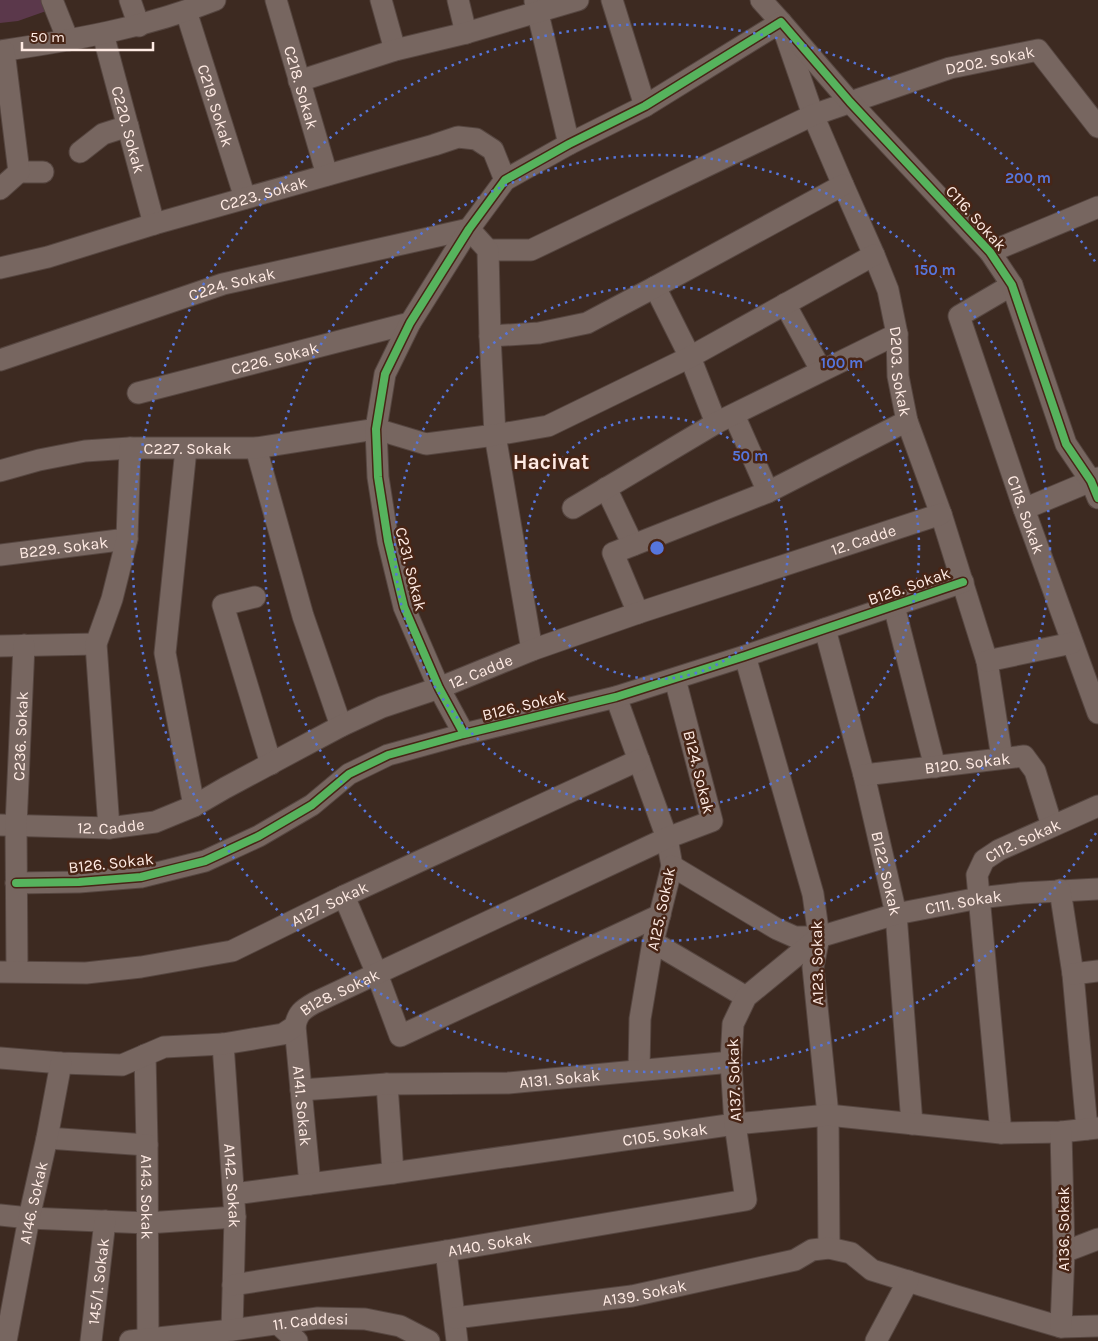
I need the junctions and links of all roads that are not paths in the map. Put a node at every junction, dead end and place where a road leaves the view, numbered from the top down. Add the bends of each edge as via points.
1 (52, 0) edge
2 (130, 0) edge
3 (212, 0) edge
4 (276, 0) edge
5 (381, 0) edge
6 (458, 0) edge
7 (578, 0) edge
8 (612, 0) edge
9 (761, 0) edge
10 (536, 6) edge
11 (186, 11) junction
12 (781, 22) junction
13 (140, 26) junction
14 (466, 32) junction
15 (103, 34) junction
16 (68, 40) junction
17 (395, 50) junction
18 (2, 51) edge
19 (299, 81) junction
20 (850, 102) junction
21 (645, 106) junction
22 (813, 114) junction
23 (128, 126) junction
24 (1098, 126) edge
25 (569, 144) junction
26 (80, 152) dead end
27 (19, 172) junction
28 (43, 172) dead end
29 (327, 175) junction
30 (505, 180) junction
31 (842, 185) junction
32 (0, 189) edge
33 (245, 198) junction
34 (1098, 207) edge
35 (154, 224) junction
36 (469, 229) junction
37 (488, 250) junction
38 (990, 252) junction
39 (874, 255) junction
40 (0, 268) edge
41 (1012, 285) junction
42 (655, 287) junction
43 (786, 304) junction
44 (410, 323) junction
45 (897, 334) junction
46 (490, 336) junction
47 (690, 357) junction
48 (0, 360) edge
49 (821, 370) junction
50 (138, 393) dead end
51 (725, 419) junction
52 (907, 421) junction
53 (376, 429) junction
54 (495, 435) junction
55 (130, 448) junction
56 (256, 448) junction
57 (186, 449) junction
58 (0, 471) edge
59 (1096, 486) edge
60 (606, 488) junction
61 (768, 492) junction
62 (573, 508) dead end
63 (1024, 510) junction
64 (940, 514) junction
65 (127, 539) junction
66 (633, 545) junction
67 (0, 554) edge
68 (963, 582) junction
69 (255, 598) dead end
70 (894, 606) junction
71 (638, 613) junction
72 (825, 629) junction
73 (1072, 642) junction
74 (96, 644) junction
75 (24, 645) junction
76 (0, 646) edge
77 (532, 650) junction
78 (745, 656) junction
79 (987, 660) junction
80 (675, 679) junction
81 (439, 688) junction
82 (616, 697) junction
83 (1098, 713) edge
84 (341, 726) junction
85 (464, 734) junction
86 (1002, 758) junction
87 (639, 760) junction
88 (271, 764) junction
89 (935, 766) junction
90 (864, 775) junction
91 (194, 806) junction
92 (1098, 806) edge
93 (8, 826) edge
94 (1052, 826) junction
95 (109, 828) junction
96 (668, 838) junction
97 (672, 866) junction
98 (16, 883) junction
99 (1098, 889) edge
100 (1060, 890) junction
101 (344, 896) junction
102 (979, 898) junction
103 (896, 914) junction
104 (660, 915) junction
105 (819, 937) junction
106 (653, 942) junction
107 (9, 971) edge
108 (1098, 971) edge
109 (377, 974) junction
110 (1073, 974) junction
111 (746, 997) junction
112 (295, 1026) junction
113 (224, 1044) junction
114 (144, 1055) junction
115 (0, 1058) edge
116 (731, 1062) junction
117 (61, 1063) junction
118 (639, 1070) junction
119 (387, 1084) junction
120 (301, 1090) junction
121 (828, 1115) junction
122 (735, 1124) junction
123 (912, 1124) junction
124 (1093, 1129) edge
125 (1061, 1132) junction
126 (1001, 1133) junction
127 (47, 1138) junction
128 (147, 1145) junction
129 (393, 1173) junction
130 (310, 1184) junction
131 (234, 1194) junction
132 (746, 1200) joint
133 (0, 1215) edge
134 (235, 1217) junction
135 (29, 1218) junction
136 (105, 1221) junction
137 (147, 1223) junction
138 (1098, 1239) edge
139 (828, 1248) junction
140 (446, 1251) junction
141 (1064, 1252) junction
142 (908, 1281) junction
143 (233, 1285) junction
144 (455, 1318) junction
145 (278, 1324) junction
146 (1061, 1326) junction
147 (1098, 1326) edge
148 (232, 1330) junction
149 (139, 1340) edge
150 (6, 1341) edge
151 (91, 1341) edge
152 (297, 1341) edge
153 (429, 1341) edge
154 (457, 1341) edge
155 (876, 1341) edge

1 - 16 street
2 - 13 street
3 - 11 street
4 - 19 street, C218. Sokak
5 - 17 street
6 - 14 street
7 - 10 street
8 - 21 street
9 - 12 street, D203. Sokak
10 - 14 street
10 - 25 street
11 - 13 street
11 - 33 street, C219. Sokak
12 - 20 street, C116. Sokak
12 - 21 street
12 - 22 street, D203. Sokak
13 - 15 street
14 - 17 street
15 - 16 street
15 - 23 street, C220. Sokak
16 - 18 street
17 - 19 street
18 - 27 street
19 - 29 street, C218. Sokak
20 - 22 street
20 - 24 street, D202. Sokak via 950,68 1038,50
20 - 38 street, C116. Sokak
21 - 25 street
22 - 31 street, D203. Sokak
22 - 37 street via 531,250
23 - 26 street via 103,134
23 - 35 street, C220. Sokak
25 - 30 street
27 - 28 street
27 - 32 street
29 - 30 street, C223. Sokak via 458,137 476,139 493,150
29 - 33 street, C223. Sokak
30 - 36 street, C231. Sokak
31 - 39 street, D203. Sokak
31 - 42 street
33 - 35 street, C223. Sokak
34 - 38 street
35 - 40 street, C223. Sokak via 48,257
36 - 37 street
36 - 44 street, C231. Sokak
36 - 48 street, C224. Sokak via 223,284
37 - 46 street
38 - 41 street, C116. Sokak
39 - 43 street
39 - 45 street, D203. Sokak via 888,290
41 - 59 street, C116. Sokak via 1066,444
41 - 63 street, C118. Sokak via 958,316
42 - 46 street via 587,322 539,333
42 - 47 street
43 - 47 street
43 - 49 street
44 - 50 street, C226. Sokak
44 - 53 street, C231. Sokak via 385,374
45 - 49 street
45 - 52 street, D203. Sokak via 898,376
46 - 54 street
47 - 51 street
47 - 54 street via 548,426
49 - 51 street
51 - 60 street
51 - 61 street
52 - 61 street
52 - 64 street, D203. Sokak
53 - 54 street via 426,444
53 - 56 street, C227. Sokak
53 - 81 street, C231. Sokak via 378,477 388,541 404,607
54 - 77 street
55 - 57 street, C227. Sokak
55 - 58 street, C227. Sokak via 38,460
55 - 65 street
56 - 57 street, C227. Sokak
56 - 84 street via 303,616
57 - 91 street via 165,653
59 - 63 street
60 - 62 street
60 - 66 street
61 - 66 street
63 - 73 street, C118. Sokak
64 - 68 street, D203. Sokak
64 - 71 street, 12. Cadde
65 - 67 street, B229. Sokak
65 - 74 street via 112,599
66 - 71 street via 613,553
68 - 70 street, B126. Sokak
68 - 79 street, D203. Sokak
69 - 88 street via 223,605
70 - 72 street, B126. Sokak
70 - 89 street
71 - 77 street, 12. Cadde
72 - 78 street, B126. Sokak
72 - 90 street, B122. Sokak
73 - 79 street
73 - 83 street, C118. Sokak
74 - 75 street
74 - 95 street
75 - 76 street
75 - 93 street, C236. Sokak
77 - 81 street, 12. Cadde
78 - 80 street, B126. Sokak
78 - 105 street, A123. Sokak via 813,894
79 - 86 street, D203. Sokak
80 - 82 street, B126. Sokak
80 - 96 street, B124. Sokak via 712,821
81 - 84 street, 12. Cadde via 382,707
81 - 85 street, C231. Sokak
82 - 85 street, B126. Sokak
82 - 87 street, A125. Sokak
84 - 88 street, 12. Cadde
85 - 98 street, B126. Sokak via 388,755 357,770 312,805 260,836 204,861 141,877
86 - 89 street, B120. Sokak
86 - 94 street, B120. Sokak via 1024,756 1035,771
87 - 96 street, A125. Sokak
87 - 101 street, A127. Sokak
88 - 91 street, 12. Cadde
89 - 90 street, B120. Sokak
90 - 103 street, B122. Sokak
91 - 95 street, 12. Cadde via 155,822
92 - 94 street, C112. Sokak
93 - 95 street, 12. Cadde
93 - 98 street, C236. Sokak
94 - 102 street, C112. Sokak via 984,860 976,874
96 - 97 street, A125. Sokak
96 - 109 street, B128. Sokak
97 - 104 street, A125. Sokak
97 - 105 street, C111. Sokak via 777,929 796,937
98 - 107 street, C236. Sokak
99 - 100 street, C111. Sokak
100 - 102 street, C111. Sokak
100 - 110 street
101 - 107 street, A127. Sokak via 232,951 86,973
101 - 109 street
102 - 103 street, C111. Sokak
102 - 126 street, C112. Sokak
103 - 105 street, C111. Sokak
103 - 123 street, B122. Sokak
104 - 106 street, A125. Sokak
104 - 109 street via 400,1036
105 - 111 street, A137. Sokak
105 - 121 street, A123. Sokak via 814,967
106 - 111 street
106 - 118 street, A125. Sokak via 640,1018
108 - 110 street
109 - 112 street, B128. Sokak via 305,1008
110 - 124 street
111 - 116 street, A137. Sokak via 733,1024
112 - 113 street, B128. Sokak via 283,1034
112 - 120 street, A141. Sokak
113 - 114 street, B128. Sokak via 164,1047
113 - 131 street, A142. Sokak
114 - 117 street, B128. Sokak via 122,1065
114 - 128 street, A143. Sokak
115 - 117 street, B128. Sokak
116 - 118 street, A131. Sokak
116 - 122 street, A137. Sokak
117 - 127 street, A146. Sokak
118 - 119 street, A131. Sokak via 508,1083
119 - 120 street, A131. Sokak
119 - 129 street
120 - 130 street, A141. Sokak
121 - 122 street, C105. Sokak
121 - 123 street, C105. Sokak
121 - 139 street, A123. Sokak
122 - 129 street, C105. Sokak
122 - 132 street, A137. Sokak
123 - 126 street, C105. Sokak
124 - 125 street, C105. Sokak
125 - 126 street, C105. Sokak
125 - 141 street, A136. Sokak
127 - 128 street
127 - 135 street, A146. Sokak
128 - 137 street, A143. Sokak
129 - 130 street, C105. Sokak
130 - 131 street, C105. Sokak
131 - 134 street, A142. Sokak
132 - 140 street, A140. Sokak
133 - 135 street
134 - 137 street
134 - 143 street, A142. Sokak
135 - 136 street
135 - 150 street, A146. Sokak
136 - 137 street
136 - 151 street, 145/1. Sokak
137 - 149 street, A143. Sokak
138 - 141 street
139 - 142 street via 851,1253 872,1270
139 - 144 street, A139. Sokak via 812,1250 795,1260 632,1296
140 - 143 street, A140. Sokak
140 - 144 street
141 - 146 street, A136. Sokak
142 - 146 street
142 - 155 street
143 - 148 street, A142. Sokak
144 - 154 street
145 - 148 street, 11. Caddesi
145 - 152 street
145 - 153 street, 11. Caddesi via 318,1318 365,1319 400,1326
146 - 147 street
148 - 149 street, 11. Caddesi

